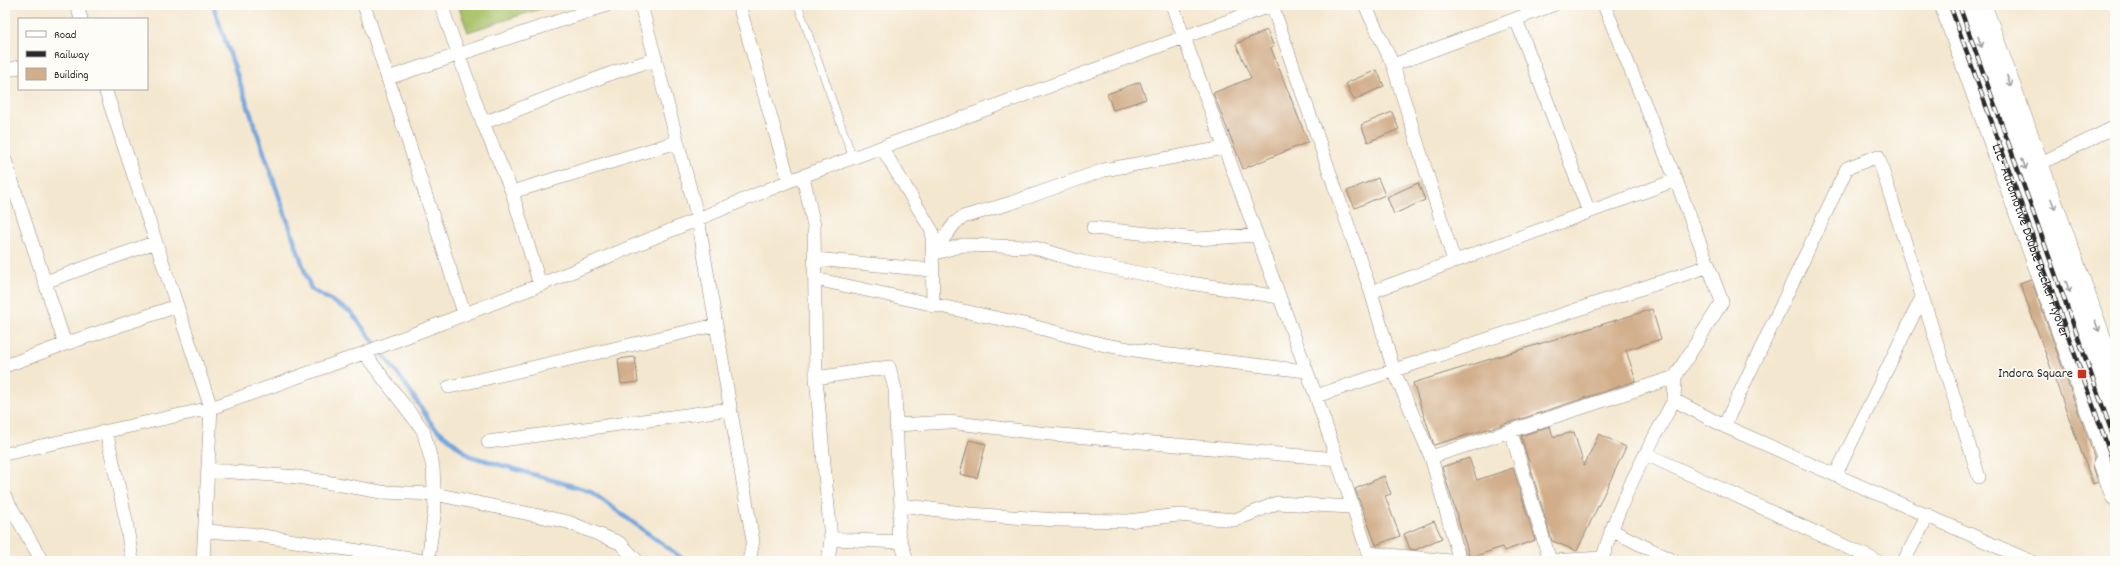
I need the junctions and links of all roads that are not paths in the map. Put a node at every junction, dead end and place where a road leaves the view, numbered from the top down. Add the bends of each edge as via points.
1 (77, 5) edge
2 (364, 5) edge
3 (441, 5) edge
4 (606, 5) edge
5 (641, 5) edge
6 (739, 5) edge
7 (798, 5) edge
8 (1172, 5) edge
9 (1272, 5) edge
10 (1365, 5) edge
11 (1554, 5) edge
12 (1604, 5) edge
13 (1935, 5) edge
14 (1945, 5) edge
15 (1967, 5) edge
16 (1982, 5) edge
17 (81, 18) edge
18 (1516, 19) junction
19 (1184, 38) junction
20 (458, 53) junction
21 (656, 59) junction
22 (1393, 66) junction
23 (18, 67) edge
24 (5, 71) edge
25 (388, 78) junction
26 (105, 90) edge
27 (483, 123) junction
28 (2115, 127) edge
29 (677, 142) junction
30 (882, 148) junction
31 (1224, 148) junction
32 (852, 158) junction
33 (5, 160) edge
34 (2039, 164) junction
35 (803, 176) junction
36 (1676, 180) junction
37 (789, 181) junction
38 (512, 192) junction
39 (1589, 212) junction
40 (698, 219) junction
41 (1093, 228) dead end
42 (1256, 235) junction
43 (156, 242) junction
44 (932, 254) junction
45 (815, 260) junction
46 (1454, 261) junction
47 (1708, 266) junction
48 (932, 270) junction
49 (815, 280) junction
50 (45, 282) junction
51 (540, 285) junction
52 (1371, 292) junction
53 (1279, 297) junction
54 (1922, 297) junction
55 (177, 306) junction
56 (933, 306) junction
57 (464, 313) junction
58 (716, 325) junction
59 (65, 344) junction
60 (367, 351) junction
61 (5, 366) edge
62 (1306, 371) junction
63 (1394, 372) junction
64 (2115, 376) edge
65 (1675, 377) junction
66 (816, 378) junction
67 (449, 387) dead end
68 (1316, 396) junction
69 (1674, 400) junction
70 (211, 408) junction
71 (730, 409) junction
72 (2115, 420) edge
73 (896, 426) junction
74 (1724, 426) junction
75 (106, 431) junction
76 (1511, 432) junction
77 (488, 442) dead end
78 (5, 454) edge
79 (1646, 454) junction
80 (1431, 456) junction
81 (1337, 459) junction
82 (208, 470) junction
83 (1836, 474) junction
84 (1979, 477) dead end
85 (2115, 478) edge
86 (435, 494) junction
87 (2115, 496) edge
88 (5, 497) edge
89 (901, 505) junction
90 (1352, 506) junction
91 (1928, 515) junction
92 (1611, 530) junction
93 (205, 531) junction
94 (832, 539) junction
95 (901, 542) junction
96 (1603, 560) edge
97 (42, 561) edge
98 (132, 561) edge
99 (206, 561) edge
100 (423, 561) edge
101 (428, 561) edge
102 (637, 561) edge
103 (749, 561) edge
104 (828, 561) edge
105 (907, 561) edge
106 (1450, 561) edge
107 (1460, 561) edge
108 (1551, 561) edge
109 (1674, 561) edge
110 (1877, 561) edge
111 (1904, 561) edge
112 (2030, 561) edge

1 - 17 street
2 - 25 street
3 - 20 street
4 - 20 street
5 - 21 street
6 - 37 street
7 - 32 lane
8 - 19 street
9 - 19 street
9 - 52 street
10 - 22 street
11 - 18 street
12 - 36 street
13 - 87 main road
14 - 85 main road, LIC- Automotive Double Decker Flyover
15 -> 72 main road, LIC- Automotive Double Decker Flyover
16 -> 34 main road
18 - 22 street
18 - 39 street
19 - 30 street
19 - 31 street
20 - 25 street
20 - 27 street
21 - 27 street
21 - 29 street
22 - 46 street
23 - 24 street
25 - 57 street
26 - 43 street
27 - 38 street
28 - 34 street
29 - 38 street
29 - 40 street
30 - 32 street
30 - 44 street via 932,231
31 - 42 street
31 - 44 street via 1104,170 963,217 955,223
32 - 35 street
33 - 50 street
34 -> 64 main road
35 - 37 street
35 - 45 street via 814,226
36 - 39 street
36 - 47 street
37 - 40 street
38 - 51 street
39 - 46 street
40 - 51 street
40 - 58 street
41 - 42 street via 1196,239
42 - 53 street
43 - 50 street
43 - 55 street
44 - 48 street
44 - 53 street via 963,245 1032,246 1089,263
45 - 48 street
45 - 49 street
46 - 52 street
47 - 63 street
47 - 65 street via 1722,302
48 - 56 street
49 - 56 street
49 - 66 street
50 - 59 street
51 - 57 street
52 - 63 street
53 - 62 street
54 - 74 street via 1878,156 1847,168
54 - 83 street
54 - 84 street
55 - 59 street
55 - 70 street
56 - 62 street via 1153,354
57 - 60 street
58 - 67 street
58 - 71 street
59 - 61 street
60 - 70 street
60 - 86 street via 423,430 433,467
62 - 68 street
63 - 68 street
63 - 80 street
65 - 69 street
65 - 76 street
66 - 73 street via 889,367 895,389
66 - 94 street
68 - 81 street
69 - 74 street
69 - 79 street
70 - 75 street
70 - 82 street
71 - 77 street
71 - 103 street via 753,541
73 - 81 street via 949,422 1039,433
73 - 89 street
74 - 83 street
75 - 78 street
75 - 98 street via 126,520
76 - 80 street
76 - 108 street
79 - 92 street
79 - 110 street
80 - 107 street
81 - 90 street
82 - 86 street via 298,477 381,492
82 - 93 street
83 - 91 street
86 - 101 street
86 - 102 street via 568,522 620,543
88 - 97 street
89 - 90 street via 969,514 1057,520 1128,521 1178,515 1235,520 1277,503
89 - 95 street via 898,532
90 - 106 street via 1368,553
91 - 111 street
91 - 112 street
92 - 96 street
92 - 109 street
93 - 99 street
93 - 100 street via 250,534
94 - 95 street
94 - 104 street
95 - 105 street
96 - 108 street

